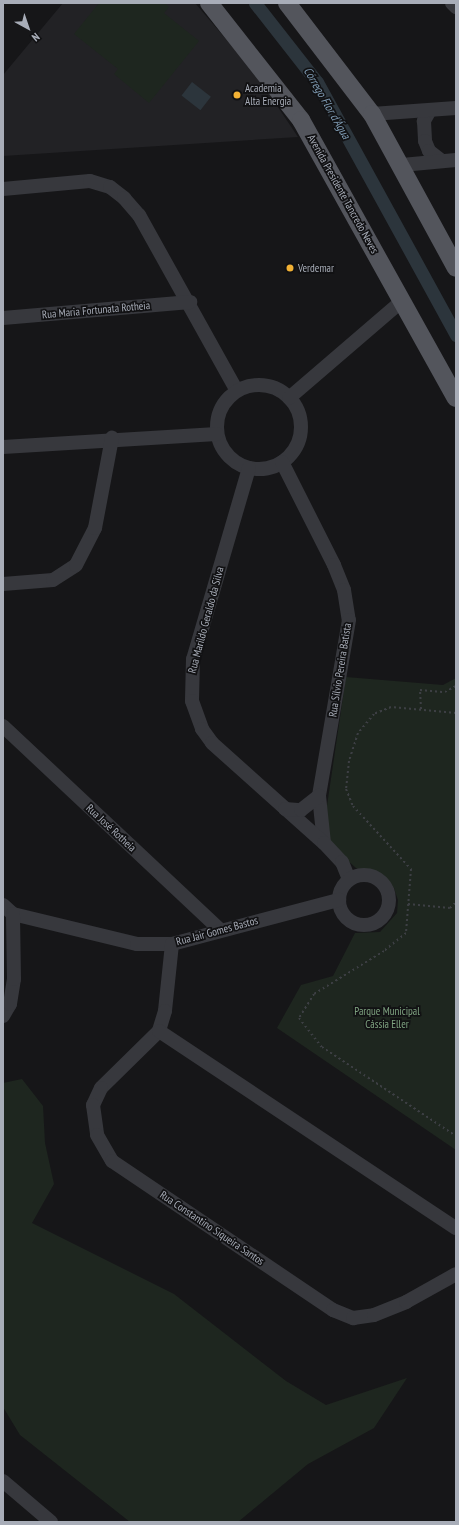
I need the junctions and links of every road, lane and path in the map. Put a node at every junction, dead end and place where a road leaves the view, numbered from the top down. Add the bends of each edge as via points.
1 (209, 3) edge
2 (287, 3) edge
3 (452, 3) edge
4 (456, 7) edge
5 (456, 108) edge
6 (430, 110) junction
7 (372, 114) junction
8 (456, 160) edge
9 (442, 161) junction
10 (402, 165) junction
11 (3, 189) edge
12 (456, 268) edge
13 (403, 300) junction
14 (190, 302) junction
15 (3, 318) edge
16 (237, 391) junction
17 (290, 398) junction
18 (456, 398) edge
19 (217, 434) junction
20 (112, 438) junction
21 (3, 447) edge
22 (282, 462) junction
23 (249, 468) junction
24 (3, 584) edge
25 (456, 686) edge
26 (421, 709) junction
27 (456, 713) edge
28 (3, 726) edge
29 (320, 796) junction
30 (285, 809) junction
31 (324, 843) junction
32 (349, 880) junction
33 (339, 900) junction
34 (456, 902) edge
35 (408, 904) junction
36 (8, 910) edge
37 (219, 929) junction
38 (172, 944) junction
39 (3, 1016) edge
40 (158, 1031) junction
41 (456, 1136) edge
42 (456, 1228) edge
43 (456, 1274) edge
44 (3, 1481) edge
45 (51, 1522) edge

1 - 13 main road, Avenida Presidente Tancredo Neves via 301,120
2 - 7 main road
3 - 4 street
5 - 6 street
6 - 7 street
6 - 9 street via 424,121 425,141 430,152
7 - 10 main road
8 - 9 street
9 - 10 street
10 - 12 main road
11 - 14 street via 90,182 110,187 138,215
13 - 17 street
13 - 18 main road, Avenida Presidente Tancredo Neves
14 - 15 street, Rua Maria Fortunata Rotheia
14 - 16 street
16 - 17 street via 259,385 281,391
16 - 19 street via 225,402 218,418
17 - 22 street via 299,417 299,439
19 - 20 street
19 - 23 street via 228,456
20 - 21 street
20 - 24 street via 95,528 76,565 53,580
22 - 23 street via 260,469
22 - 29 street, Rua Sílvio Pereira Batista via 334,565 344,590 348,620
23 - 30 street, Rua Marildo Geraldo da Silva via 193,659 190,686 196,715 212,743
25 - 26 path via 445,692 420,690
26 - 27 path
26 - 35 path via 391,707 374,714 358,734 349,761 346,789 353,806 411,869
28 - 37 street, Rua José Rotheia
29 - 30 street via 301,810
29 - 31 street, Rua Sílvio Pereira Batista
30 - 31 street, Rua Marildo Geraldo da Silva
31 - 32 street, Rua Marildo Geraldo da Silva via 342,862
32 - 33 street
32 - 33 street via 364,875 378,879 386,886 389,906 384,915 366,925 347,918
33 - 37 street, Rua Jair Gomes Bastos
34 - 35 path via 450,908
35 - 41 path via 406,933 384,951 314,994 299,1018 322,1047
36 - 38 street, Rua Jair Gomes Bastos via 137,944
36 - 39 street via 14,980 10,1004
37 - 38 street, Rua Jair Gomes Bastos
38 - 40 street, Rua Constantino Siqueira Santos via 165,1011
40 - 42 street
40 - 43 street, Rua Constantino Siqueira Santos via 101,1088 93,1105 97,1135 112,1161 333,1310 353,1318 374,1315 406,1302
44 - 45 street

